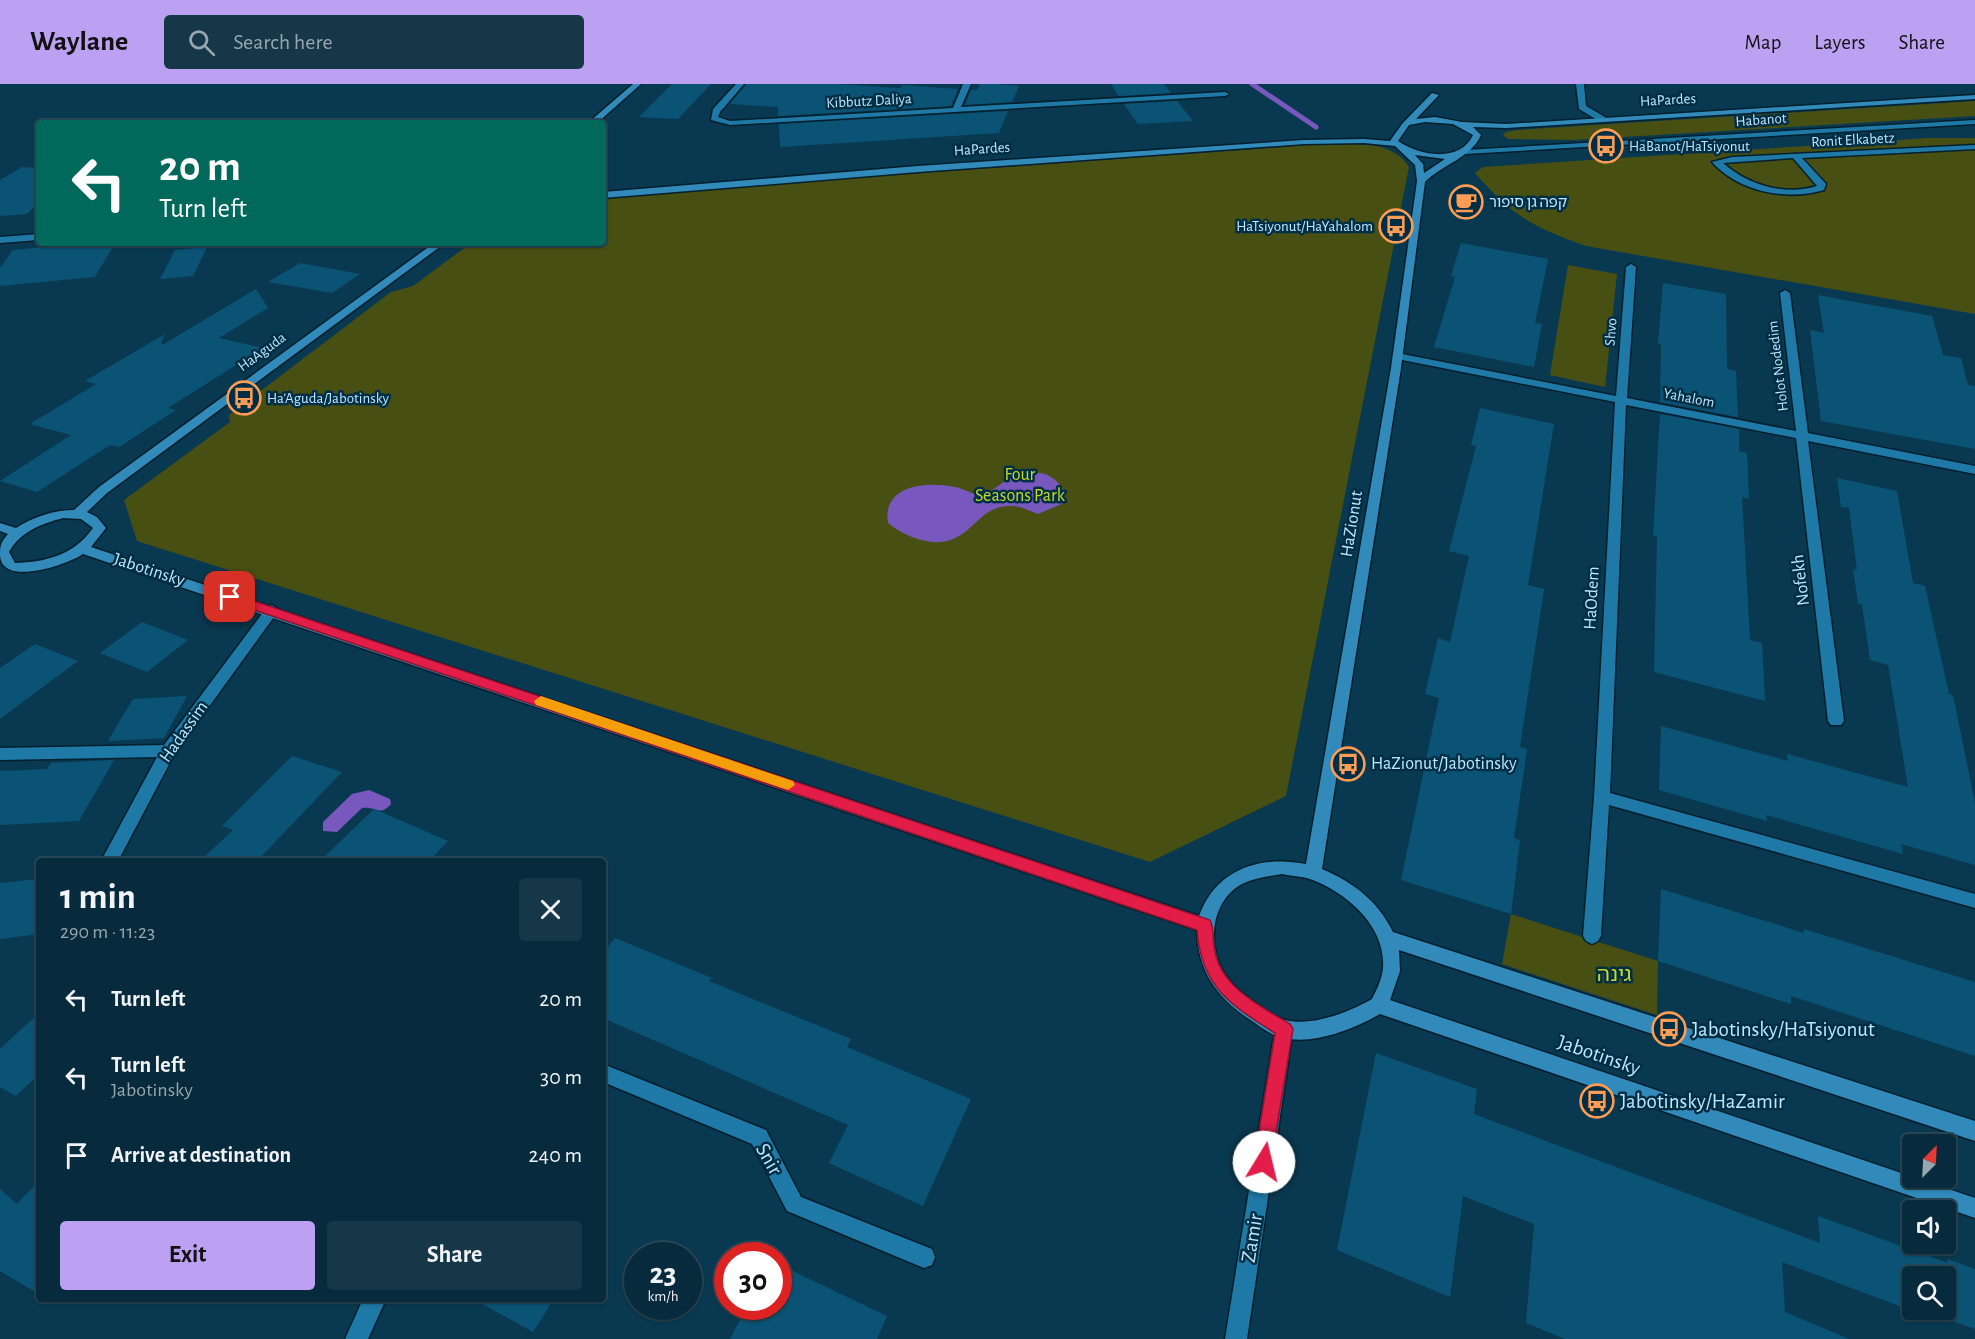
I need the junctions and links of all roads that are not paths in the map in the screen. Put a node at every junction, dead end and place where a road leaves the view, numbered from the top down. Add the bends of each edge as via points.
1 (637, 84) edge
2 (740, 84) edge
3 (967, 84) edge
4 (1437, 84) edge
5 (1580, 84) edge
6 (1226, 94) dead end
7 (1435, 95) junction
8 (1975, 97) edge
9 (956, 110) junction
10 (1602, 119) junction
11 (595, 120) edge
12 (1975, 122) edge
13 (1455, 123) junction
14 (1406, 125) junction
15 (1506, 126) junction
16 (1392, 129) dead end
17 (1378, 132) dead end
18 (1477, 137) junction
19 (1339, 140) junction
20 (1395, 144) junction
21 (1550, 147) junction
22 (1975, 147) edge
23 (1956, 148) junction
24 (1406, 150) junction
25 (1462, 153) junction
26 (1795, 156) junction
27 (1973, 158) dead end
28 (1421, 182) junction
29 (606, 190) edge
30 (629, 193) junction
31 (606, 195) edge
32 (36, 237) edge
33 (0, 240) edge
34 (436, 246) edge
35 (1631, 267) dead end
36 (1785, 293) dead end
37 (1397, 356) junction
38 (1621, 400) junction
39 (1802, 436) junction
40 (1975, 470) edge
41 (77, 514) junction
42 (0, 527) edge
43 (17, 532) junction
44 (83, 549) junction
45 (2, 562) edge
46 (272, 610) junction
47 (1836, 721) dead end
48 (168, 752) junction
49 (0, 754) edge
50 (1602, 797) junction
51 (112, 858) edge
52 (1313, 872) junction
53 (1975, 901) edge
54 (1204, 925) junction
55 (1592, 936) dead end
56 (1388, 938) junction
57 (1379, 1005) junction
58 (1284, 1029) junction
59 (606, 1074) edge
60 (1975, 1131) edge
61 (1975, 1208) edge
62 (924, 1257) dead end
63 (374, 1302) edge
64 (356, 1339) edge
65 (1236, 1339) edge

1 - 11 street
2 - 9 street, Kibbutz Daliya via 714,118 730,123
3 - 9 street
4 - 7 street
5 - 10 street via 1582,107
6 - 9 street, Kibbutz Daliya
7 - 13 street via 1438,108
7 - 14 street
8 - 10 street, HaPardes
10 - 15 street, HaPardes
12 - 21 street, Habanot
13 - 14 street, HaPardes via 1427,120
13 - 15 street, HaPardes
13 - 18 street via 1472,129
14 - 16 street
14 - 20 street via 1394,135
15 - 18 street, HaPardes
17 - 19 street, HaPardes
18 - 21 street, Habanot
18 - 25 street
19 - 20 street, HaPardes
19 - 30 street, HaPardes
20 - 24 street
21 - 25 street, Habanot
22 - 23 street, Ronit Elkabetz
23 - 26 street, Ronit Elkabetz
23 - 27 street
24 - 25 street via 1436,156
24 - 28 street, HaZionut via 1419,164
25 - 28 street via 1429,172
26 - 26 street, Ronit Elkabetz via 1822,184 1821,188 1800,191 1762,187 1733,175 1716,162
28 - 37 street, HaZionut
29 - 30 street, HaPardes
30 - 31 street, HaPardes
32 - 33 street
34 - 41 street, HaAguda via 112,483
35 - 38 street, Shvo
36 - 39 street, Holot Nodedim
37 - 38 street, Yahalom
37 - 52 street, HaZionut
38 - 39 street, Yahalom
38 - 50 street, HaOdem
39 - 40 street, Yahalom
39 - 47 street, Nofekh
41 - 43 street via 47,518
41 - 44 street via 95,521 100,528
42 - 43 street
43 - 45 street via 7,542
44 - 45 street via 40,566 11,567
44 - 46 street, Jabotinsky
46 - 48 street, Hadassim
46 - 54 street, Jabotinsky
48 - 49 street
48 - 51 street, Hadassim
50 - 53 street
50 - 55 street, HaOdem
52 - 54 street via 1282,867 1252,872 1228,884 1212,904
52 - 56 street via 1349,890 1372,912
54 - 58 street via 1207,953 1218,980 1244,1005
56 - 57 street via 1392,966
56 - 60 street
57 - 58 street via 1353,1020 1325,1029
57 - 61 street, Jabotinsky
58 - 65 street, Zamir
59 - 62 street, Snir via 759,1137 794,1204
63 - 64 street

